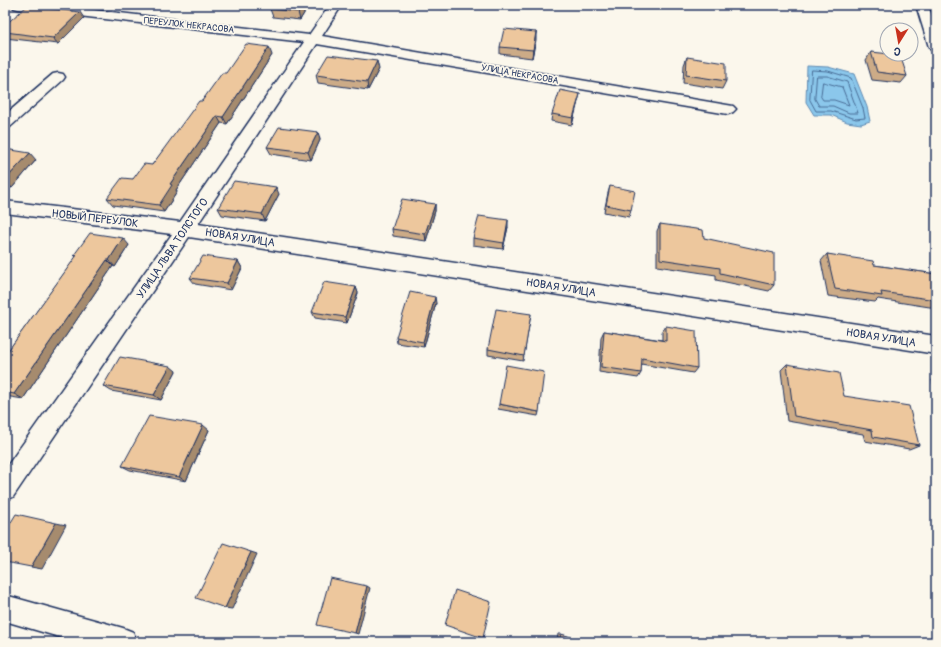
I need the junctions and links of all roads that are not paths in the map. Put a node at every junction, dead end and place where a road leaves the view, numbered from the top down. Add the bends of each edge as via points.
1 (18, 5) edge
2 (336, 5) edge
3 (922, 5) edge
4 (313, 39) junction
5 (936, 47) edge
6 (58, 77) dead end
7 (728, 109) dead end
8 (5, 123) edge
9 (5, 207) edge
10 (185, 229) junction
11 (936, 346) edge
12 (5, 489) edge
13 (5, 608) edge
14 (123, 642) edge

1 - 4 street, ПЕРЕУЛОК НЕКРАСОВА
2 - 4 street, УЛИЦА ЛЬВА ТОЛСТОГО
3 - 5 street
4 - 7 street, УЛИЦА НЕКРАСОВА
4 - 10 street, УЛИЦА ЛЬВА ТОЛСТОГО
6 - 8 street
9 - 10 street, НОВЫЙ ПЕРЕУЛОК
10 - 11 street, НОВАЯ УЛИЦА
10 - 12 street, УЛИЦА ЛЬВА ТОЛСТОГО
13 - 14 street

